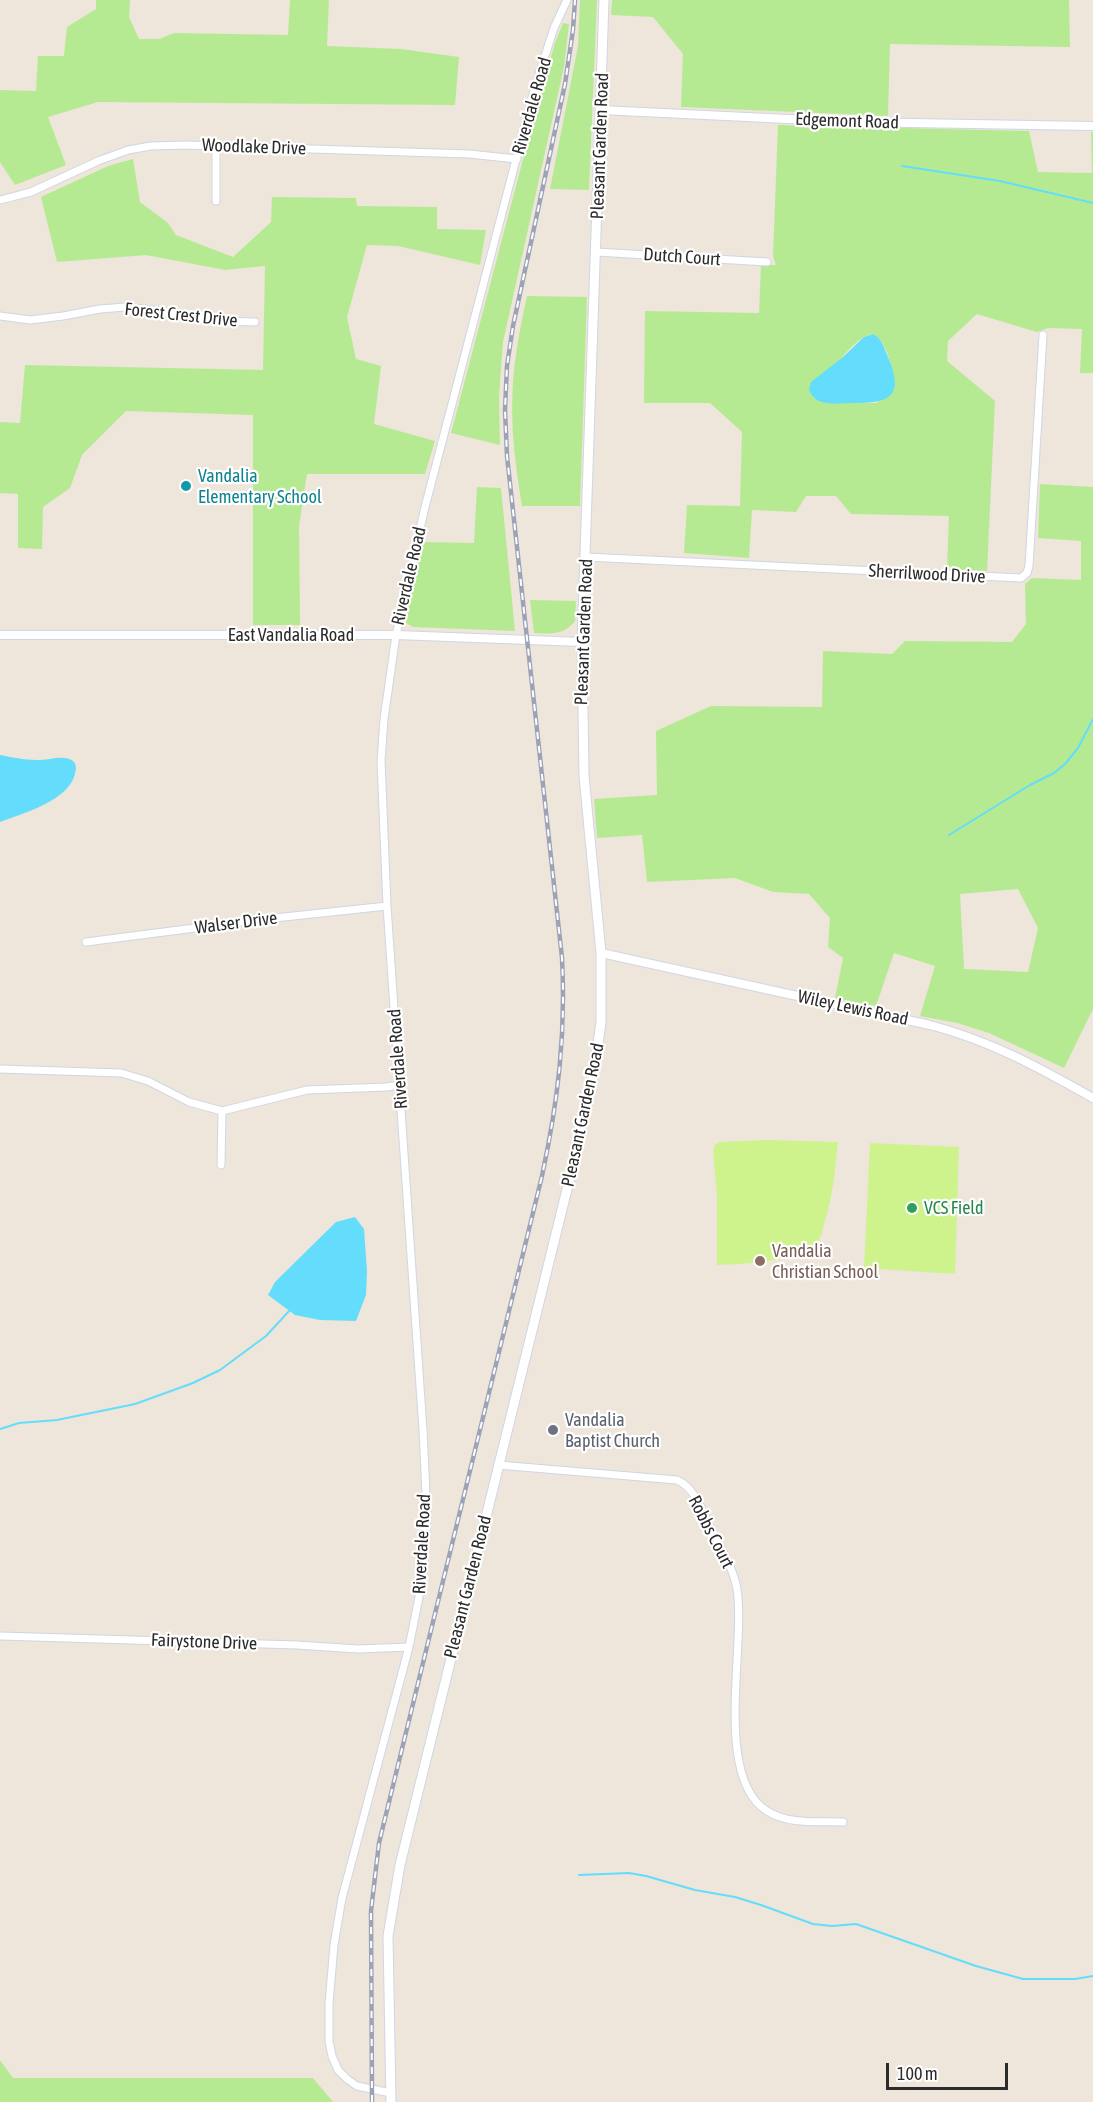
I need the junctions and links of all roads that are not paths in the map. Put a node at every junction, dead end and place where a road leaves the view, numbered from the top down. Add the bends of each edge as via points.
1 (567, 0) edge
2 (604, 0) edge
3 (601, 110) junction
4 (1093, 126) edge
5 (216, 146) junction
6 (517, 159) junction
7 (0, 200) edge
8 (216, 201) dead end
9 (596, 252) junction
10 (767, 262) dead end
11 (0, 316) edge
12 (255, 322) dead end
13 (1043, 335) dead end
14 (586, 557) junction
15 (0, 635) edge
16 (396, 635) junction
17 (582, 642) junction
18 (387, 906) junction
19 (86, 942) dead end
20 (601, 953) junction
21 (0, 1070) edge
22 (400, 1085) junction
23 (1093, 1098) edge
24 (222, 1111) junction
25 (221, 1165) dead end
26 (498, 1465) junction
27 (0, 1636) edge
28 (409, 1647) junction
29 (843, 1822) dead end
30 (391, 2098) edge

1 - 6 street, Riverdale Road via 535,87
2 - 3 main road, Pleasant Garden Road
3 - 4 street, Edgemont Road via 850,122
3 - 9 main road, Pleasant Garden Road
5 - 6 street, Woodlake Drive
5 - 7 street, Woodlake Drive via 128,150 31,192
5 - 8 street
6 - 16 street, Riverdale Road via 425,507
9 - 10 street, Dutch Court
9 - 14 main road, Pleasant Garden Road
11 - 12 street, Forest Crest Drive via 30,320 124,307 216,321
13 - 14 street, Sherrilwood Drive via 1029,566 1021,578
14 - 17 main road, Pleasant Garden Road
15 - 16 street, East Vandalia Road
16 - 17 street, East Vandalia Road
16 - 18 street, Riverdale Road via 381,761
17 - 20 main road, Pleasant Garden Road via 584,776
18 - 19 street, Walser Drive
18 - 22 street, Riverdale Road
20 - 23 street, Wiley Lewis Road via 953,1032 1007,1051
20 - 26 main road, Pleasant Garden Road via 601,1022 593,1079
21 - 24 street via 121,1073 148,1081 189,1102
22 - 24 street via 307,1090
22 - 28 street, Riverdale Road via 427,1515 423,1578
24 - 25 street
26 - 29 street, Robbs Court via 677,1480 691,1491 737,1589 736,1727 739,1768 745,1787 766,1811 785,1820
26 - 30 main road, Pleasant Garden Road via 400,1865 388,1936
27 - 28 street, Fairystone Drive via 358,1649
28 - 30 street, Riverdale Road via 342,1898 329,2004 329,2041 338,2070 357,2086

